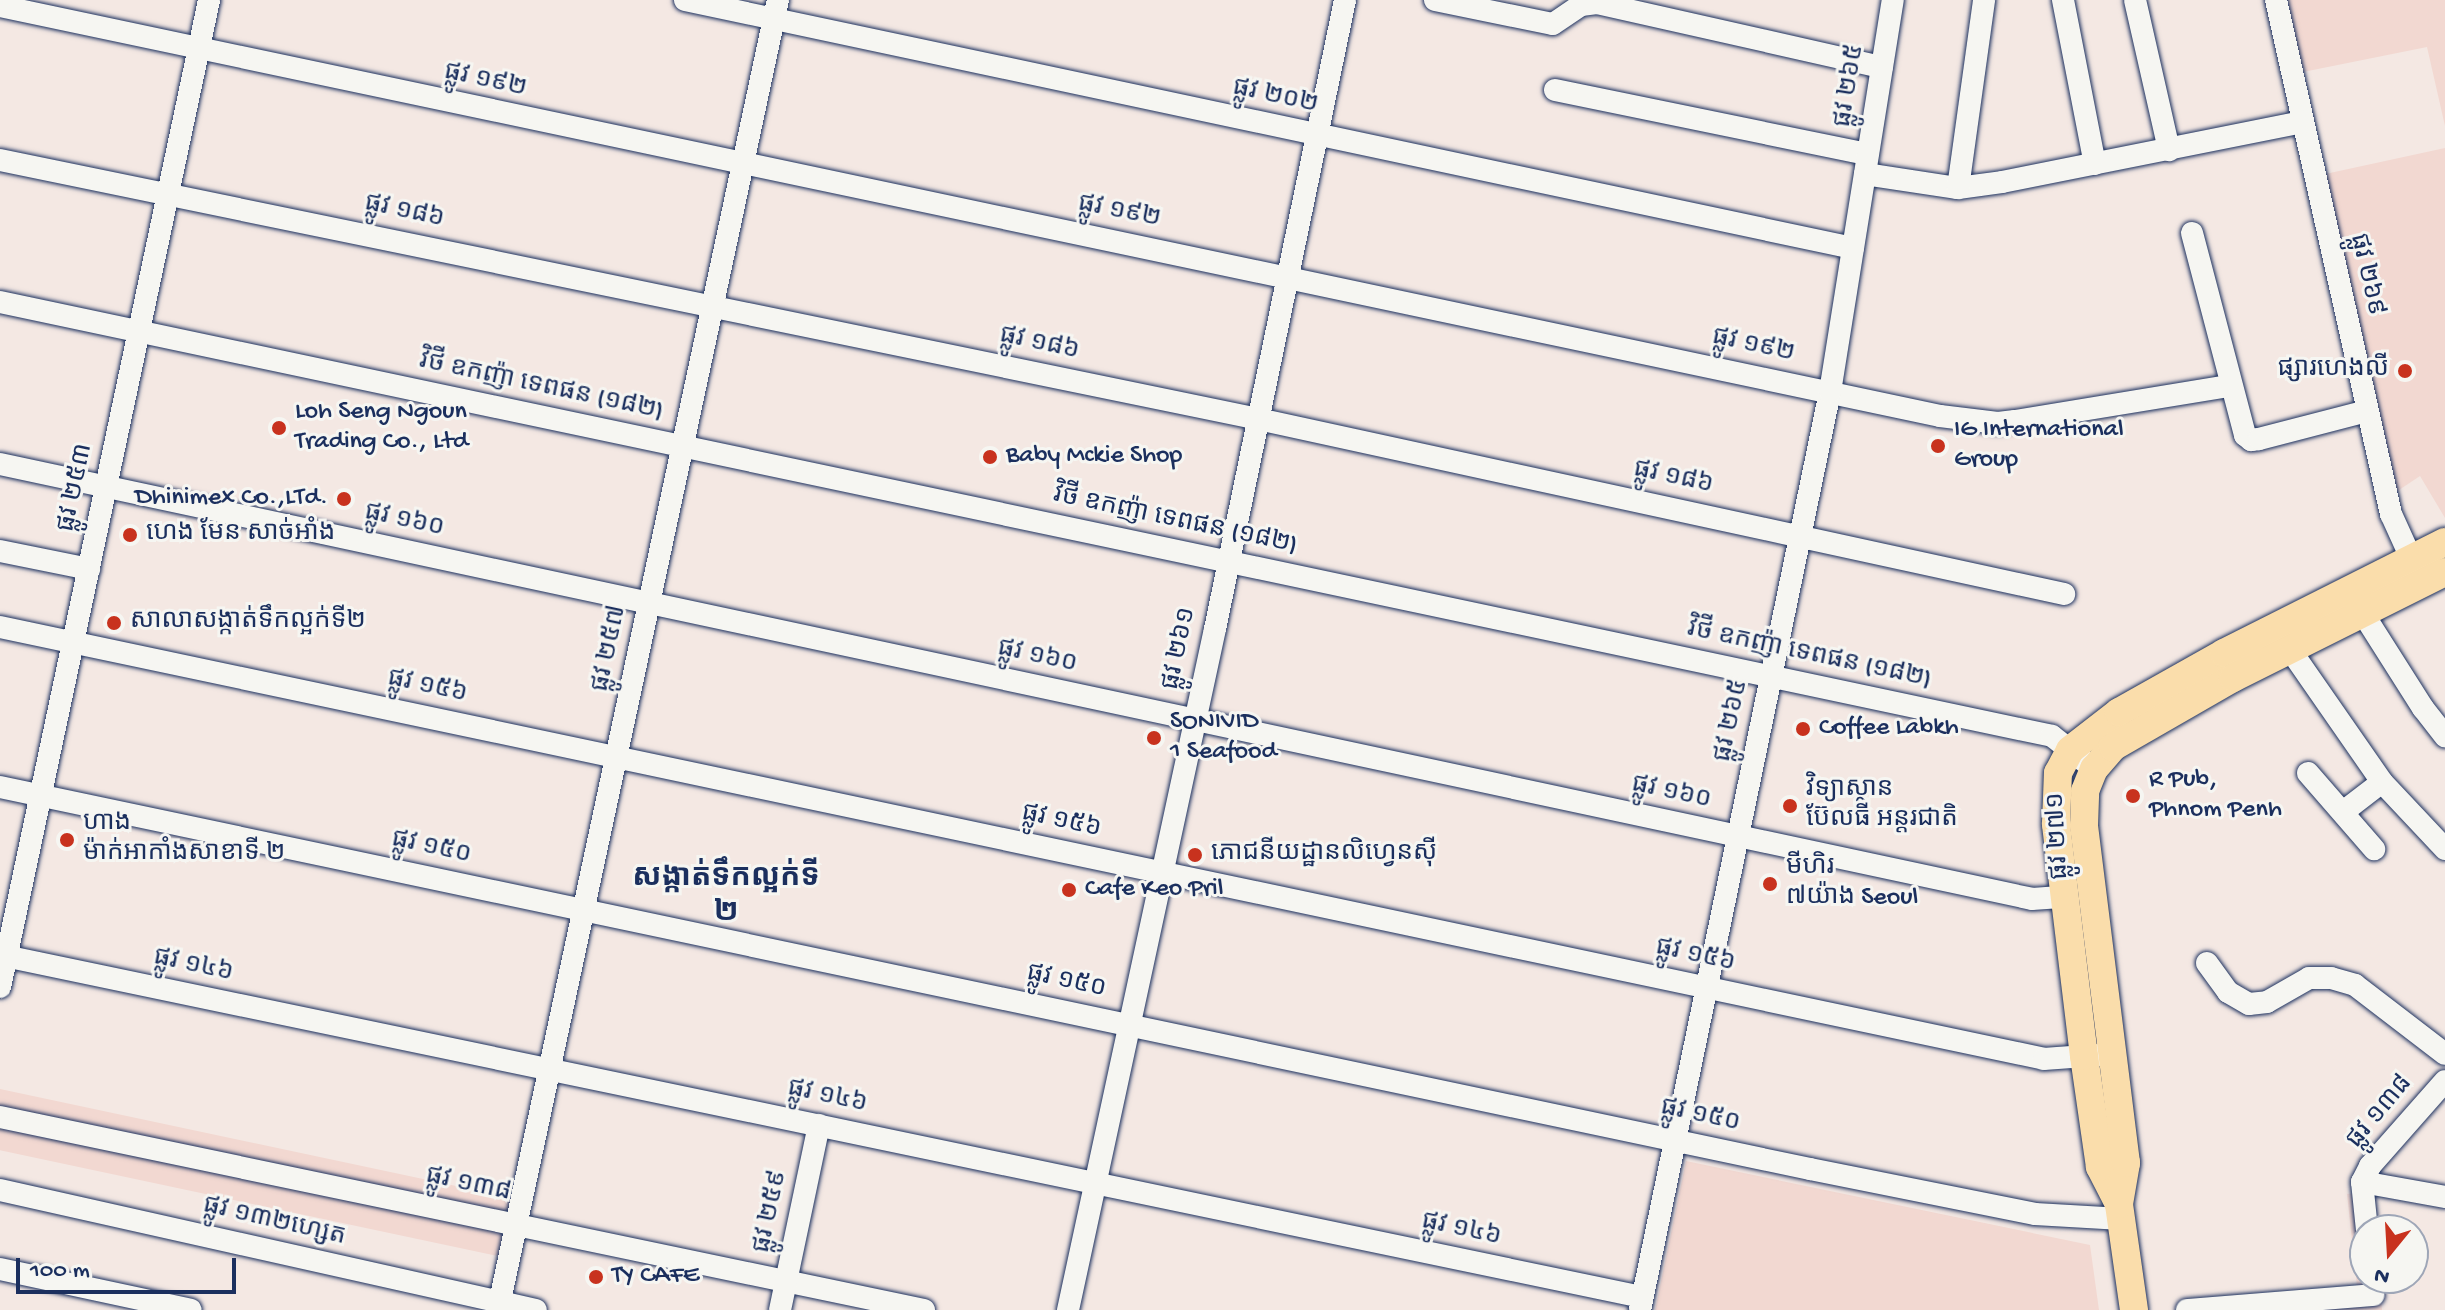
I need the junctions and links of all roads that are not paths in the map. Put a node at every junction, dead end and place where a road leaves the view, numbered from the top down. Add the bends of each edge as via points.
1 (209, 0) edge
2 (685, 0) edge
3 (1345, 0) edge
4 (1435, 0) edge
5 (1893, 0) edge
6 (1984, 0) edge
7 (2063, 0) edge
8 (2135, 0) edge
9 (2276, 0) edge
10 (0, 6) edge
11 (776, 10) edge
12 (199, 49) junction
13 (1882, 67) junction
14 (1555, 90) dead end
15 (2303, 122) junction
16 (1317, 135) junction
17 (2169, 150) junction
18 (0, 160) edge
19 (1867, 164) junction
20 (2095, 164) junction
21 (743, 166) junction
22 (1958, 188) junction
23 (168, 194) junction
24 (2192, 233) dead end
25 (1853, 248) junction
26 (1288, 276) junction
27 (0, 302) edge
28 (713, 305) junction
29 (139, 332) junction
30 (2229, 386) junction
31 (1830, 392) junction
32 (2367, 411) junction
33 (1258, 419) junction
34 (683, 446) junction
35 (0, 464) edge
36 (106, 487) junction
37 (1800, 535) junction
38 (2445, 542) edge
39 (0, 551) edge
40 (2411, 558) junction
41 (1228, 562) junction
42 (89, 569) junction
43 (2445, 572) edge
44 (2064, 594) dead end
45 (649, 603) junction
46 (2362, 612) junction
47 (0, 627) edge
48 (2281, 638) junction
49 (73, 642) junction
50 (1771, 677) junction
51 (1194, 720) junction
52 (2445, 736) edge
53 (2070, 750) junction
54 (616, 757) junction
55 (2094, 769) junction
56 (2308, 773) dead end
57 (2382, 782) junction
58 (0, 787) edge
59 (41, 795) junction
60 (2343, 812) junction
61 (1738, 837) junction
62 (2374, 849) dead end
63 (2445, 849) edge
64 (1162, 873) junction
65 (2064, 897) junction
66 (584, 910) junction
67 (3, 956) edge
68 (2207, 963) dead end
69 (0, 987) edge
70 (1707, 988) junction
71 (1129, 1025) junction
72 (2445, 1054) edge
73 (2098, 1055) junction
74 (550, 1070) junction
75 (2445, 1081) edge
76 (0, 1117) edge
77 (819, 1125) junction
78 (1675, 1140) junction
79 (2362, 1182) junction
80 (1095, 1183) junction
81 (0, 1190) edge
82 (2445, 1197) edge
83 (2120, 1211) junction
84 (2365, 1214) edge
85 (516, 1225) junction
86 (0, 1269) edge
87 (786, 1281) junction
88 (2373, 1294) edge
89 (1641, 1304) edge
90 (499, 1306) edge
91 (191, 1310) edge
92 (536, 1310) edge
93 (780, 1310) edge
94 (924, 1310) edge
95 (1068, 1310) edge
96 (2134, 1310) edge
97 (2187, 1310) edge

1 - 12 street, ផ្លូវ ២៥៣
2 - 11 street, ផ្លូវ ២០២
3 - 16 street, ផ្លូវ ២៦១
4 - 13 street via 1553,24 1581,5 1597,3
5 - 13 street, ផ្លូវ ២៦៥
6 - 22 street
7 - 20 street
8 - 17 street
9 - 15 street, ផ្លូវ ២៦៩
10 - 12 street, ផ្លូវ ១៩២
11 - 16 street, ផ្លូវ ២០២
11 - 21 street, ផ្លូវ ២៥៧
12 - 21 street, ផ្លូវ ១៩២
12 - 23 street, ផ្លូវ ២៥៣
13 - 19 street, ផ្លូវ ២៦៥
14 - 19 street
15 - 17 street
15 - 32 street, ផ្លូវ ២៦៩
16 - 25 street, ផ្លូវ ២០២
16 - 26 street, ផ្លូវ ២៦១
17 - 20 street
18 - 23 street, ផ្លូវ ១៨៦
19 - 22 street
19 - 25 street, ផ្លូវ ២៦៥
20 - 22 street
21 - 26 street, ផ្លូវ ១៩២
21 - 28 street, ផ្លូវ ២៥៧
23 - 28 street, ផ្លូវ ១៨៦
23 - 29 street, ផ្លូវ ២៥៣
24 - 30 street
25 - 31 street, ផ្លូវ ២៦៥
26 - 31 street, ផ្លូវ ១៩២
26 - 33 street, ផ្លូវ ២៦១
27 - 29 street, វិថី ឧកញ៉ា ទេពផន (១៨២)
28 - 33 street, ផ្លូវ ១៨៦
28 - 34 street, ផ្លូវ ២៥៧
29 - 34 street, វិថី ឧកញ៉ា ទេពផន (១៨២)
29 - 36 street, ផ្លូវ ២៥៣
30 - 31 street, ផ្លូវ ១៩២ via 1998,423
30 - 32 street via 2251,440
31 - 37 street, ផ្លូវ ២៦៥
32 - 40 street, ផ្លូវ ២៦៩ via 2391,514
33 - 37 street, ផ្លូវ ១៨៦
33 - 41 street, ផ្លូវ ២៦១
34 - 41 street, វិថី ឧកញ៉ា ទេពផន (១៨២)
34 - 45 street, ផ្លូវ ២៥៧
35 - 36 street, ផ្លូវ ១៦០
36 - 42 street, ផ្លូវ ២៥៣
36 - 45 street, ផ្លូវ ១៦០
37 - 44 street, ផ្លូវ ១៨៦
37 - 50 street, ផ្លូវ ២៦៥
38 - 40 main road, ផ្លូវ ២៧១
39 - 42 street
40 - 48 main road, ផ្លូវ ២៧១
41 - 50 street, វិថី ឧកញ៉ា ទេពផន (១៨២)
41 - 51 street, ផ្លូវ ២៦១
42 - 49 street, ផ្លូវ ២៥៣
43 - 46 main road, ផ្លូវ ២៧១
45 - 51 street, ផ្លូវ ១៦០
45 - 54 street, ផ្លូវ ២៥៧
46 - 48 main road, ផ្លូវ ២៧១
46 - 52 street
47 - 49 street, ផ្លូវ ១៥៦
48 - 53 main road, ផ្លូវ ២៧១ via 2119,712
48 - 55 main road, ផ្លូវ ២៧១ via 2113,747
48 - 57 street
49 - 54 street, ផ្លូវ ១៥៦
49 - 59 street, ផ្លូវ ២៥៣
50 - 53 street, វិថី ឧកញ៉ា ទេពផន (១៨២) via 2052,736
50 - 61 street, ផ្លូវ ២៦៥
51 - 61 street, ផ្លូវ ១៦០
51 - 64 street, ផ្លូវ ២៦១
53 - 55 street, វិថី ឧកញ៉ា ទេពផន (១៨២)
53 - 65 main road, ផ្លូវ ២៧១ via 2056,789
54 - 64 street, ផ្លូវ ១៥៦
54 - 66 street, ផ្លូវ ២៥៧
55 - 73 main road, ផ្លូវ ២៧១ via 2085,791 2084,826
56 - 60 street
57 - 60 street
57 - 63 street
58 - 59 street, ផ្លូវ ១៥០
59 - 66 street, ផ្លូវ ១៥០
59 - 67 street, ផ្លូវ ២៥៣
60 - 62 street
61 - 65 street, ផ្លូវ ១៦០ via 2032,899
61 - 70 street, ផ្លូវ ២៦៥
64 - 70 street, ផ្លូវ ១៥៦
64 - 71 street, ផ្លូវ ២៦១
65 - 73 main road, ផ្លូវ ២៧១
66 - 71 street, ផ្លូវ ១៥០
66 - 74 street, ផ្លូវ ២៥៧
67 - 69 street, ផ្លូវ ២៥៣
67 - 74 street, ផ្លូវ ១៤៦
68 - 72 street via 2228,992 2249,1004 2267,1002 2309,978 2355,985
70 - 73 street, ផ្លូវ ១៥៦ via 2044,1059
70 - 78 street, ផ្លូវ ២៦៥
71 - 78 street, ផ្លូវ ១៥០
71 - 80 street, ផ្លូវ ២៦១
73 - 83 main road, ផ្លូវ ២៧១ via 2100,1167
74 - 77 street, ផ្លូវ ១៤៦
74 - 85 street, ផ្លូវ ២៥៧
75 - 79 street, ផ្លូវ ១៣៨
76 - 85 street, ផ្លូវ ១៣៨
77 - 80 street, ផ្លូវ ១៤៦
77 - 87 street, ផ្លូវ ២៥៩
78 - 83 street, ផ្លូវ ១៥០ via 2035,1214
78 - 89 street, ផ្លូវ ២៦៥
79 - 82 street
79 - 84 street, ផ្លូវ ១៣៨
80 - 89 street, ផ្លូវ ១៤៦
80 - 95 street, ផ្លូវ ២៦១
81 - 90 street, ផ្លូវ ១៣២ហ្សេត
83 - 96 main road, ផ្លូវ ២៧១
85 - 87 street, ផ្លូវ ១៣៨
85 - 90 street, ផ្លូវ ២៥៧
86 - 91 street
87 - 93 street, ផ្លូវ ២៥៩
87 - 94 street, ផ្លូវ ១៣៨
88 - 97 street
90 - 92 street, ផ្លូវ ១៣២ហ្សេត

